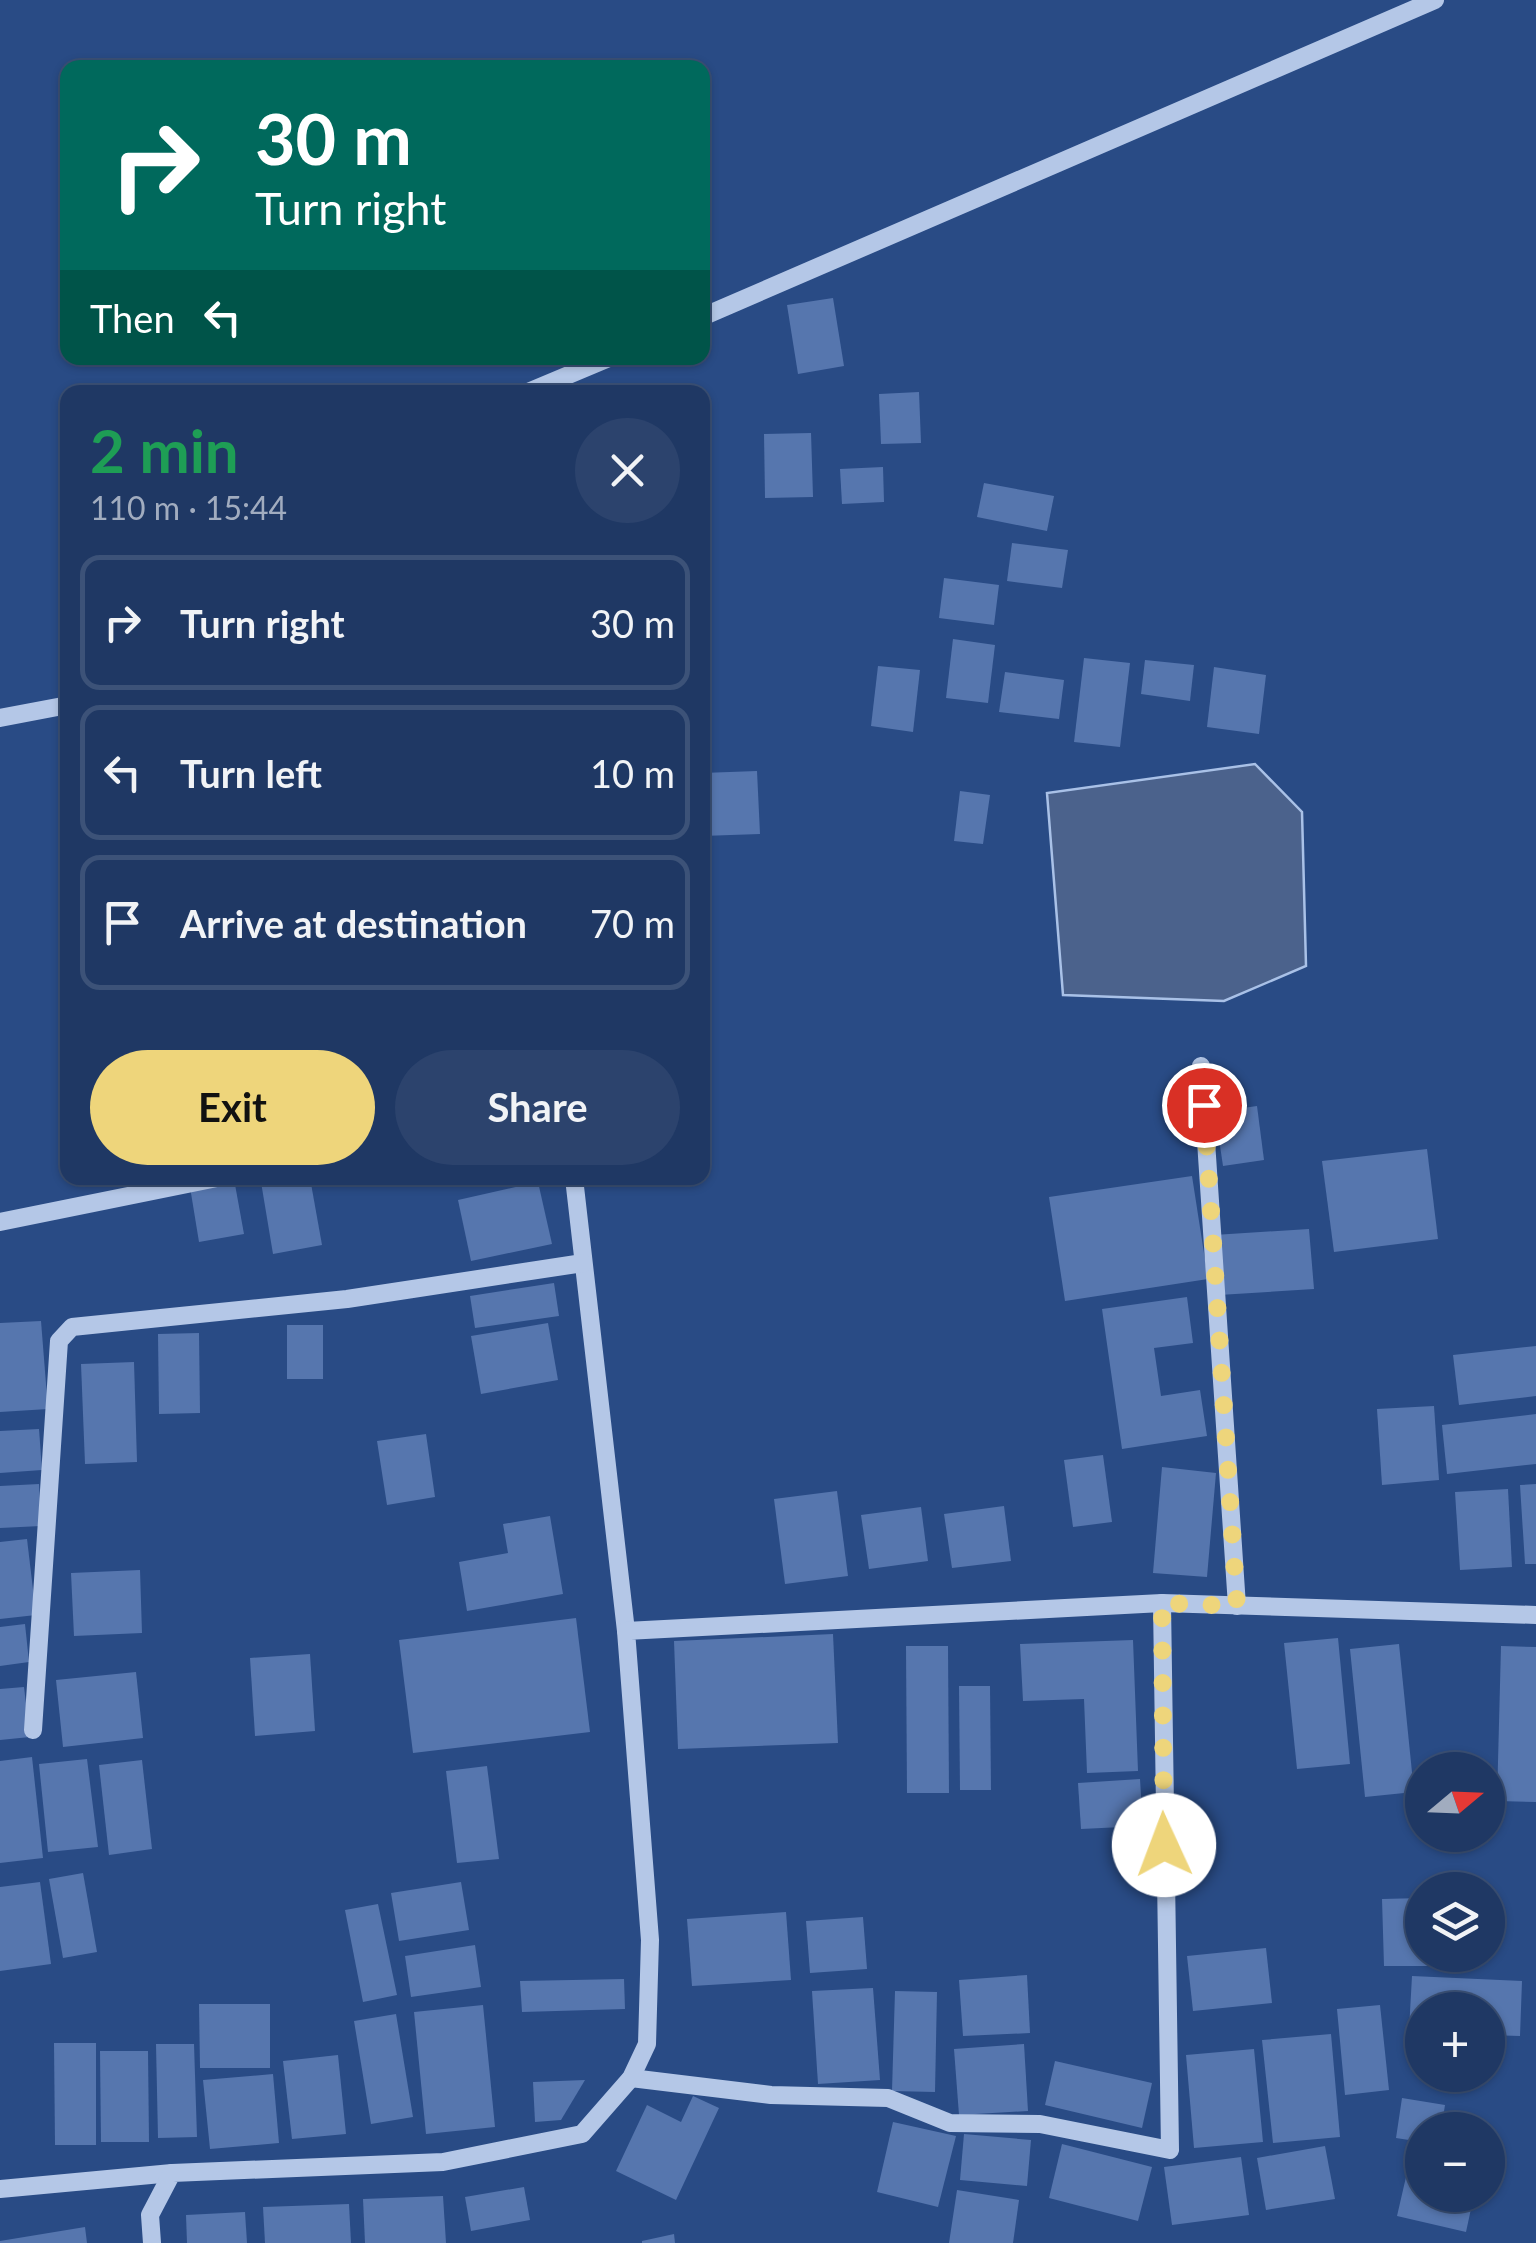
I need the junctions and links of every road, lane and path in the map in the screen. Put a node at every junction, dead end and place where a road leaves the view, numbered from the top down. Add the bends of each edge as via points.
1 (1435, 0) edge
2 (710, 314) edge
3 (592, 365) edge
4 (545, 385) edge
5 (60, 706) edge
6 (0, 718) edge
7 (1201, 1066) dead end
8 (182, 1185) edge
9 (575, 1185) edge
10 (0, 1222) edge
11 (583, 1263) junction
12 (1162, 1603) junction
13 (1237, 1606) junction
14 (1536, 1615) edge
15 (626, 1632) junction
16 (33, 1730) dead end
17 (631, 2078) junction
18 (172, 2174) junction
19 (0, 2189) edge
20 (152, 2243) edge

1 - 2 street
3 - 4 street
5 - 6 street
7 - 13 street
8 - 10 street
9 - 11 street
11 - 15 street
11 - 16 street via 347,1299 72,1327 59,1341
12 - 13 street
12 - 15 street
12 - 17 street via 1170,2150 1040,2124 950,2123 888,2098 771,2095
13 - 14 street
15 - 17 street via 650,1940 647,2044
17 - 18 street via 582,2134 564,2138 443,2162
18 - 19 street
18 - 20 street via 150,2215

